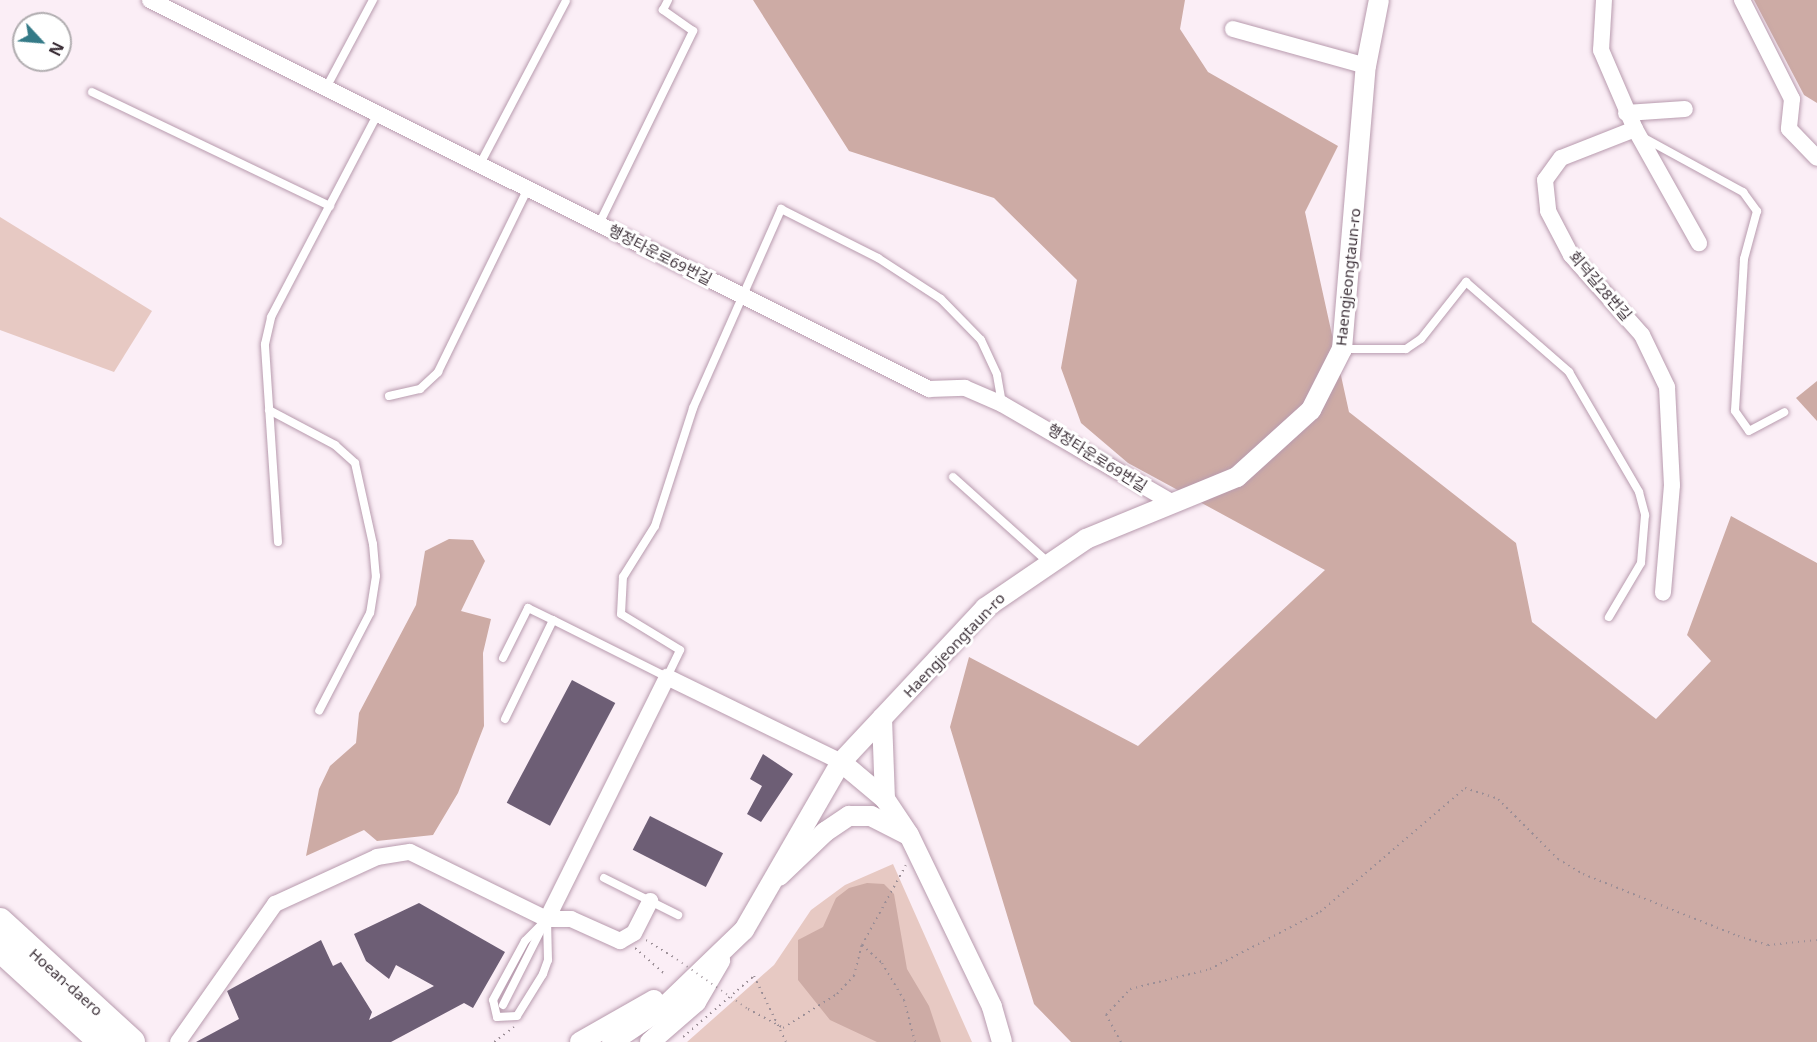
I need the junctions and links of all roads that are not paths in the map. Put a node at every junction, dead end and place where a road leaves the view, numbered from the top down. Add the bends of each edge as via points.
1 (150, 0) edge
2 (373, 0) edge
3 (668, 0) edge
4 (1379, 0) edge
5 (1604, 0) edge
6 (1742, 0) edge
7 (566, 1) edge
8 (1233, 29) dead end
9 (1366, 66) junction
10 (327, 86) junction
11 (92, 92) dead end
12 (1684, 109) dead end
13 (378, 113) junction
14 (1626, 113) junction
15 (1635, 129) junction
16 (1817, 158) edge
17 (480, 165) junction
18 (528, 188) junction
19 (330, 206) junction
20 (599, 225) junction
21 (1700, 243) dead end
22 (745, 297) junction
23 (1342, 349) junction
24 (389, 396) dead end
25 (1002, 404) junction
26 (269, 411) junction
27 (1784, 412) dead end
28 (953, 477) dead end
29 (1169, 501) junction
30 (279, 542) dead end
31 (1049, 562) junction
32 (1663, 593) dead end
33 (1609, 617) dead end
34 (553, 620) junction
35 (503, 658) dead end
36 (666, 677) junction
37 (319, 711) dead end
38 (882, 718) junction
39 (505, 719) dead end
40 (841, 762) junction
41 (885, 799) junction
42 (913, 843) junction
43 (604, 878) dead end
44 (772, 881) junction
45 (650, 901) junction
46 (678, 915) dead end
47 (547, 919) junction
48 (0, 921) edge
49 (0, 949) edge
50 (725, 950) junction
51 (503, 1005) dead end
52 (61, 1006) junction
53 (84, 1042) edge
54 (102, 1042) edge
55 (132, 1042) edge
56 (178, 1042) edge
57 (580, 1042) edge
58 (612, 1042) edge
59 (650, 1042) edge
60 (1002, 1042) edge

1 - 10 street, 행정타운로69번길
2 - 10 lane
3 - 20 lane via 663,10 693,31
4 - 9 street, Haengjeongtaun-ro
5 - 14 street via 1601,50
6 - 16 street via 1792,99 1789,129
7 - 17 lane
8 - 9 street
9 - 23 street, Haengjeongtaun-ro
10 - 13 street, 행정타운로69번길
11 - 19 lane
12 - 14 street
13 - 17 street, 행정타운로69번길
13 - 19 lane
14 - 15 street
15 - 21 street
15 - 27 lane via 1655,146 1743,192 1757,211 1744,260 1735,411 1749,431
15 - 32 street, 회덕길28번길 via 1562,158 1545,180 1548,211 1571,255 1642,335 1667,387 1672,485
17 - 18 street, 행정타운로69번길
18 - 20 street, 행정타운로69번길
18 - 24 lane via 438,372 420,389
19 - 26 lane via 271,317 265,344
20 - 22 street, 행정타운로69번길
22 - 25 street, 행정타운로69번길 via 929,389 965,388
22 - 25 lane via 781,209 878,258 941,299 981,340 997,375
22 - 36 lane via 693,408 655,526 623,577 621,614 680,651
23 - 29 street, Haengjeongtaun-ro via 1311,410 1261,462 1213,489
23 - 33 lane via 1406,349 1421,339 1466,282 1569,372 1640,492 1645,515 1641,563
25 - 29 street, 행정타운로69번길
26 - 30 lane
26 - 37 lane via 335,445 355,463 373,544 376,576 370,613
28 - 31 lane
29 - 31 street, Haengjeongtaun-ro
31 - 38 street, Haengjeongtaun-ro via 985,608
34 - 35 lane via 528,608
34 - 36 lane
34 - 39 lane
36 - 40 street
36 - 47 street
38 - 40 street, Haengjeongtaun-ro
38 - 41 street
40 - 41 street
40 - 44 street, Haengjeongtaun-ro
41 - 42 street
42 - 44 street via 871,816 849,816
42 - 60 street via 992,1007
43 - 45 lane
44 - 50 street, Haengjeongtaun-ro
45 - 46 lane
45 - 47 street via 634,933 620,940 571,920
47 - 47 lane via 525,941 493,1000 497,1017 517,1016 543,974 548,960
47 - 51 lane
47 - 56 street via 410,852 377,857 275,903
48 - 55 main road, Hoean-daero
49 - 52 main road, Hoean-daero
50 - 57 street via 645,1006
50 - 58 street, Haengjeongtaun-ro via 664,1007
50 - 59 street via 696,1002
52 - 53 main road
52 - 54 main road, Hoean-daero

